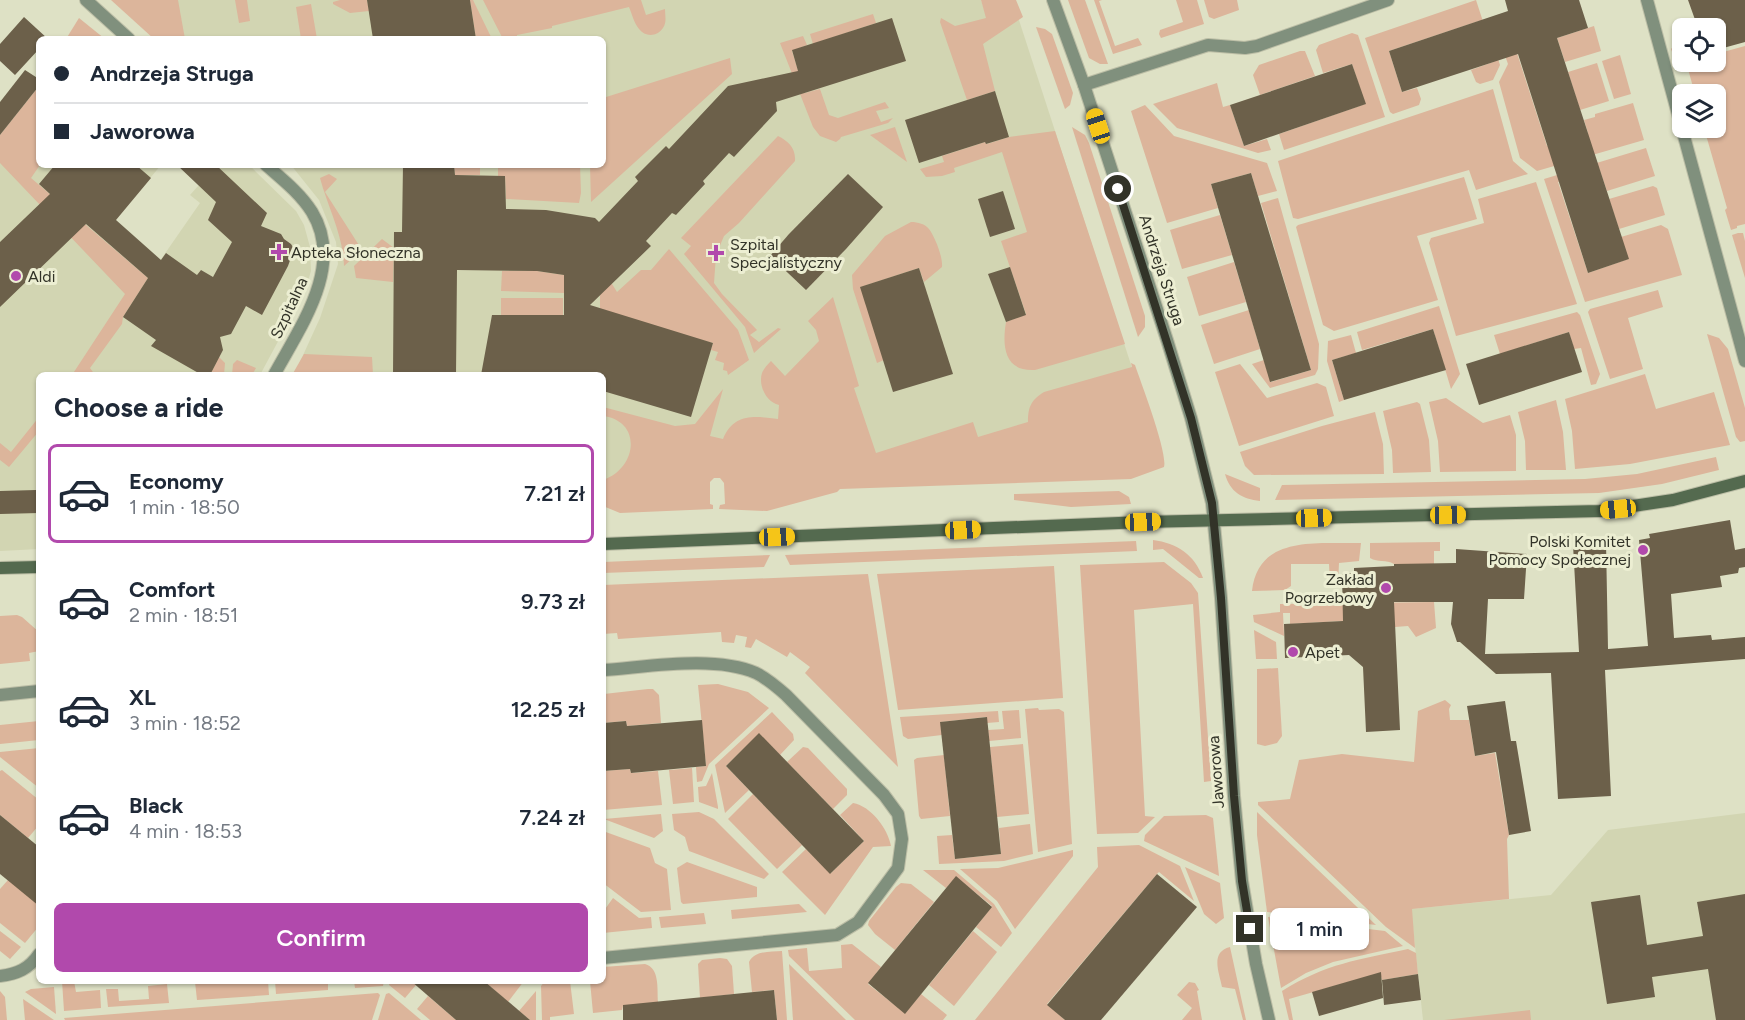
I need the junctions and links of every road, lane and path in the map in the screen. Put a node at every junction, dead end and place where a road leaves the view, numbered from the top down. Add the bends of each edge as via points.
1 (86, 0) edge
2 (1053, 0) edge
3 (1388, 0) edge
4 (1647, 0) edge
5 (126, 36) edge
6 (1084, 85) junction
7 (269, 168) edge
8 (1745, 361) edge
9 (276, 372) edge
10 (1745, 481) edge
11 (1215, 520) junction
12 (606, 544) edge
13 (36, 567) edge
14 (0, 568) edge
15 (606, 670) edge
16 (36, 691) edge
17 (0, 695) edge
18 (36, 958) edge
19 (606, 958) edge
20 (0, 976) edge
21 (1269, 1020) edge

1 - 5 street
2 - 6 street, Andrzeja Struga
3 - 6 street via 1257,46 1208,45
4 - 8 street
6 - 11 street, Andrzeja Struga via 1191,418
7 - 9 street, Szpitalna via 312,212 323,256 318,289
10 - 11 street via 1652,504 1599,511
11 - 12 street
11 - 21 street, Jaworowa via 1242,881
13 - 14 street
15 - 19 street via 718,664 740,667 765,678 884,795 898,814 902,838 898,868 892,877 858,922 837,935
16 - 17 street
18 - 20 street via 22,971

